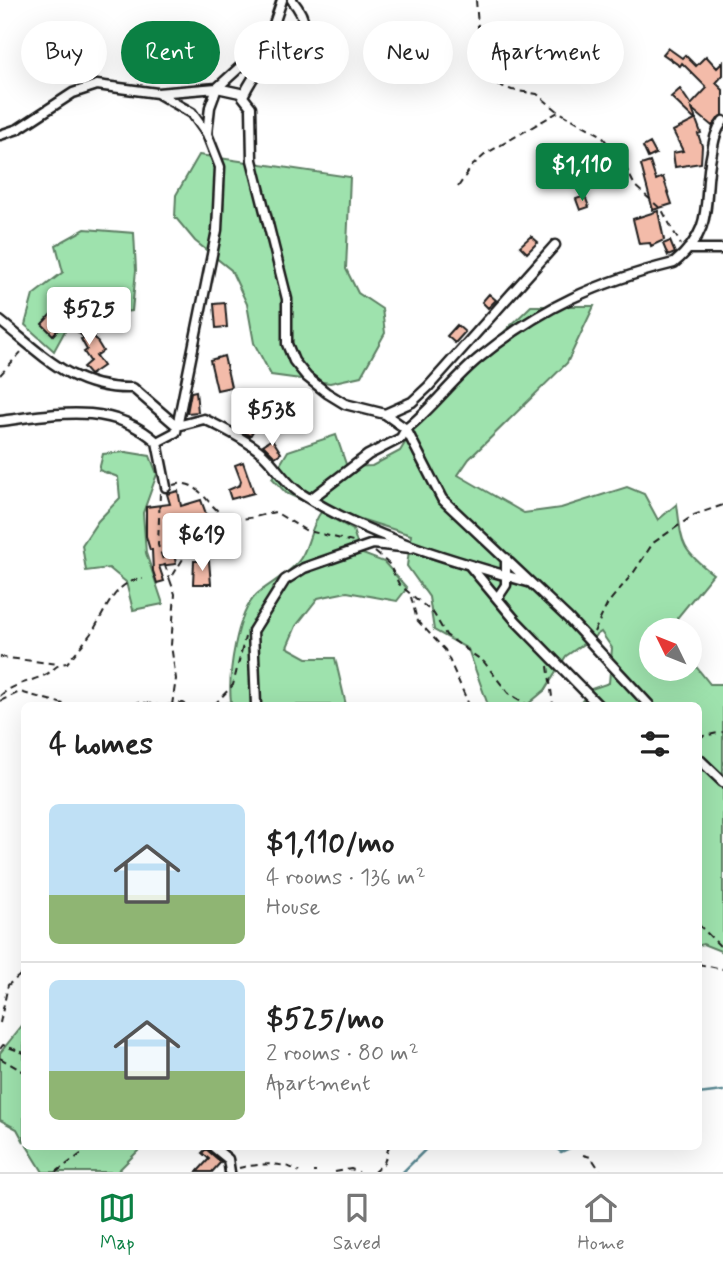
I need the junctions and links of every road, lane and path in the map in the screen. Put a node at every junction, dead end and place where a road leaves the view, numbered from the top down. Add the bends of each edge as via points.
1 (282, 0) edge
2 (292, 0) edge
3 (476, 0) edge
4 (218, 88) junction
5 (157, 93) junction
6 (243, 96) junction
7 (559, 112) junction
8 (723, 121) edge
9 (206, 134) junction
10 (0, 135) edge
11 (458, 187) dead end
12 (555, 245) dead end
13 (688, 249) junction
14 (723, 250) edge
15 (682, 257) junction
16 (0, 321) edge
17 (17, 334) junction
18 (0, 375) edge
19 (385, 414) junction
20 (0, 421) edge
21 (177, 426) junction
22 (406, 429) junction
23 (157, 442) junction
24 (166, 487) junction
25 (312, 498) junction
26 (723, 505) edge
27 (180, 538) dead end
28 (368, 546) junction
29 (417, 548) junction
30 (506, 558) junction
31 (469, 565) junction
32 (505, 575) junction
33 (143, 579) dead end
34 (170, 580) junction
35 (531, 583) junction
36 (411, 596) junction
37 (498, 597) junction
38 (246, 633) dead end
39 (592, 644) junction
40 (546, 652) junction
41 (0, 657) edge
42 (58, 664) junction
43 (0, 696) edge
44 (0, 701) edge
45 (56, 702) edge
46 (173, 702) edge
47 (217, 702) edge
48 (256, 702) edge
49 (468, 702) edge
50 (523, 702) edge
51 (553, 702) edge
52 (595, 702) edge
53 (646, 702) edge
54 (723, 732) edge
55 (702, 736) edge
56 (702, 762) edge
57 (723, 782) edge
58 (702, 929) edge
59 (723, 949) edge
60 (702, 965) edge
61 (723, 970) edge
62 (21, 974) edge
63 (0, 1023) edge
64 (0, 1041) edge
65 (3, 1045) junction
66 (0, 1049) edge
67 (21, 1052) edge
68 (0, 1058) edge
69 (21, 1070) edge
70 (86, 1150) edge
71 (217, 1150) edge
72 (388, 1150) edge
73 (583, 1155) dead end
74 (56, 1172) edge
75 (231, 1172) edge
76 (299, 1172) edge
77 (335, 1172) edge
78 (359, 1172) edge
79 (374, 1172) edge
80 (601, 1172) edge

1 - 4 street via 272,30
2 - 6 street via 305,25 294,46 260,69
3 - 7 path via 482,79 537,94
4 - 5 street
4 - 6 street
4 - 9 street
5 - 9 street via 192,113
5 - 10 street via 97,85 73,93 18,129
6 - 19 street via 251,107 252,160 287,299 287,344 307,377 327,393 345,404
7 - 11 path via 486,153
7 - 15 path via 600,135 635,186 662,210 681,245
8 - 13 street via 716,130 706,174 706,220
9 - 21 street via 220,167 216,230
12 - 19 street via 412,402
13 - 14 street
13 - 15 street
15 - 22 street via 617,277 546,310 478,359
16 - 17 street
17 - 18 path via 23,352
17 - 21 street via 80,381 108,389 133,388
19 - 22 street
20 - 23 street via 72,414 115,417 138,425
21 - 23 street via 176,432
21 - 25 street via 204,419 222,428 257,449 281,477
22 - 25 street via 401,438 379,448
22 - 30 street via 442,499
23 - 24 street
24 - 28 path via 180,483 199,489 228,518 275,512 305,530
24 - 34 path via 159,493 157,534
25 - 29 street
26 - 39 path via 694,516 653,542 608,603
27 - 34 path via 186,554
28 - 29 street
28 - 36 path
28 - 48 street via 304,568 285,580 269,602 253,631
29 - 31 street
30 - 32 street
30 - 35 street
31 - 32 street
31 - 37 street
32 - 35 street
32 - 37 street via 506,585
33 - 42 path via 132,579 120,588 102,610 93,631 66,663
34 - 46 path via 175,594
35 - 39 street
36 - 49 path via 417,620 444,650
36 - 50 path via 433,614 446,635 484,662 508,692
37 - 40 street
38 - 47 path via 233,685
39 - 53 street
40 - 51 path
40 - 52 street
41 - 42 path
42 - 43 path
44 - 45 path via 20,692
54 - 55 path
56 - 57 street
58 - 59 path
60 - 61 path
62 - 63 path via 8,985
64 - 65 path
65 - 66 path
65 - 67 path
68 - 69 path
70 - 74 path
71 - 75 street via 228,1159
72 - 79 path via 384,1163
73 - 80 path via 591,1157
75 - 76 path via 276,1164
77 - 78 path

